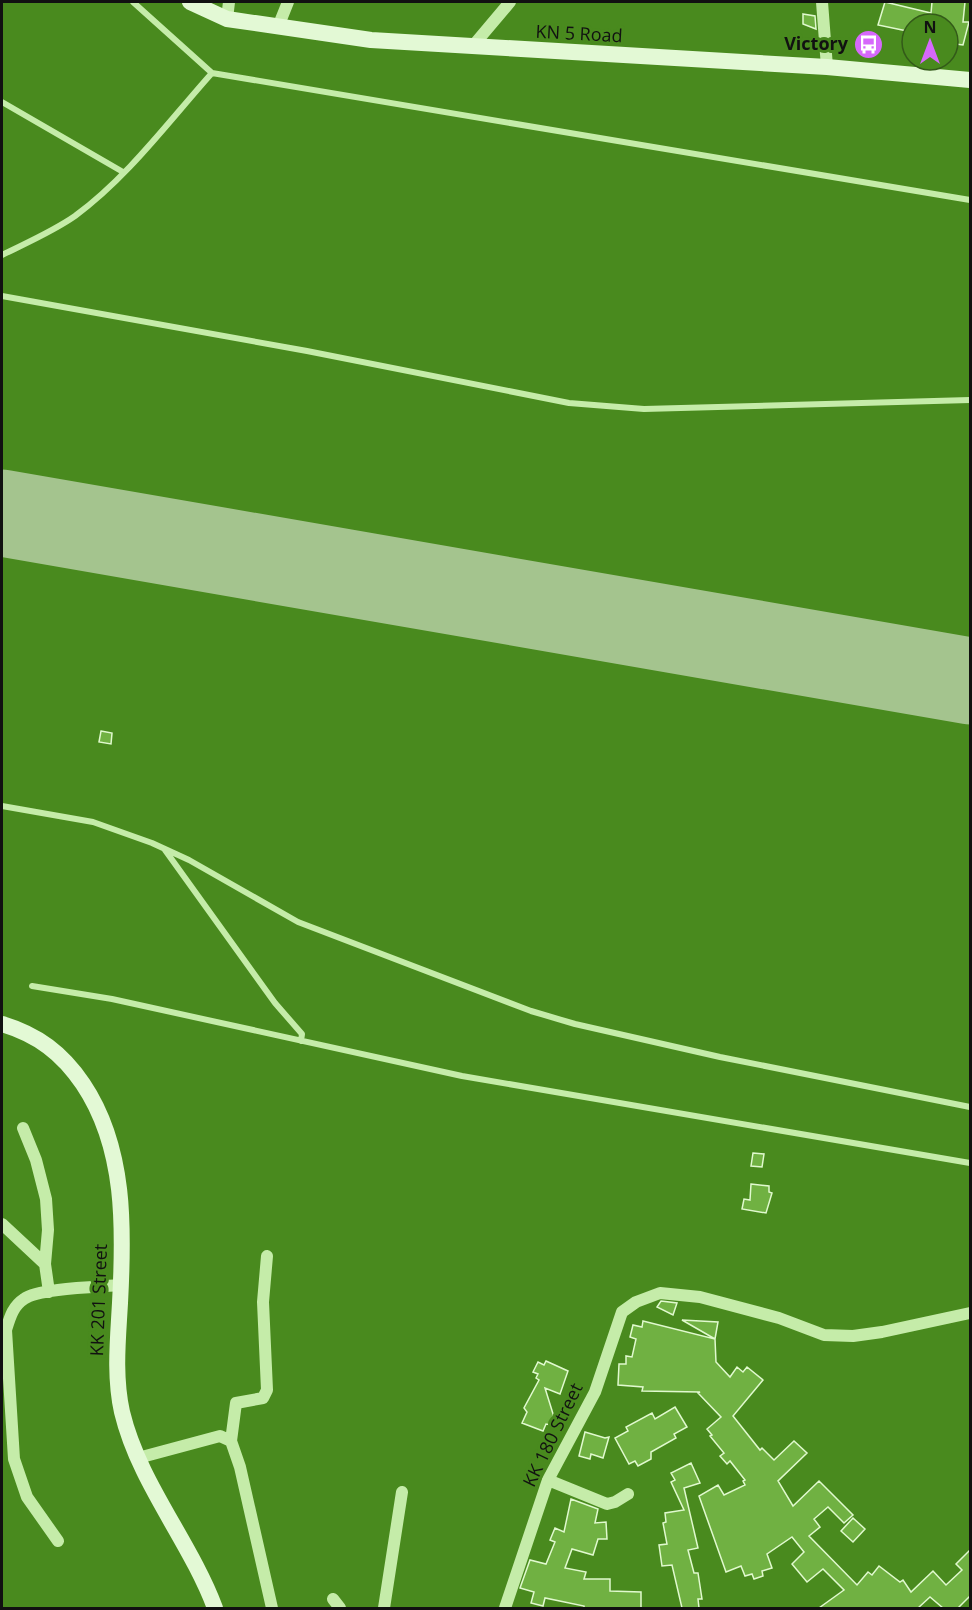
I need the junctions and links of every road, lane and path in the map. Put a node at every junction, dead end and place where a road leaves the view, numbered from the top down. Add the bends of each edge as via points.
1 (133, 2) edge
2 (190, 2) edge
3 (229, 2) edge
4 (288, 2) edge
5 (510, 2) edge
6 (822, 2) edge
7 (227, 19) junction
8 (278, 27) junction
9 (472, 47) junction
10 (827, 67) junction
11 (212, 73) junction
12 (970, 80) edge
13 (2, 102) edge
14 (123, 172) junction
15 (970, 200) edge
16 (2, 255) edge
17 (2, 296) edge
18 (970, 400) edge
19 (2, 806) edge
20 (164, 849) junction
21 (32, 986) dead end
22 (2, 1024) edge
23 (301, 1041) junction
24 (970, 1107) edge
25 (23, 1128) dead end
26 (970, 1163) edge
27 (2, 1224) edge
28 (267, 1256) dead end
29 (45, 1264) junction
30 (121, 1285) junction
31 (49, 1292) junction
32 (970, 1313) edge
33 (231, 1441) junction
34 (138, 1458) junction
35 (548, 1480) junction
36 (402, 1492) dead end
37 (628, 1494) dead end
38 (58, 1541) dead end
39 (215, 1608) edge
40 (272, 1608) edge
41 (384, 1608) edge
42 (505, 1608) edge

1 - 11 lane
2 - 7 main road, KN 5 Road
3 - 7 street
4 - 8 street
5 - 9 street
6 - 10 street
7 - 8 main road, KN 5 Road
8 - 9 main road, KN 5 Road via 371,40
9 - 10 main road, KN 5 Road
10 - 12 main road, KN 5 Road
11 - 14 lane
11 - 15 lane
13 - 14 lane
14 - 16 lane via 74,216
17 - 18 lane via 578,404 644,409
19 - 20 lane via 93,822
20 - 23 lane via 275,1003 302,1034
20 - 24 lane via 298,922 531,1011 720,1057
21 - 23 lane via 112,999
22 - 30 main road, KK 201 Street via 24,1031 63,1056 96,1103 115,1159
23 - 26 lane via 462,1076
25 - 29 street via 46,1199
27 - 29 street
28 - 33 street via 263,1302 267,1390 263,1398 236,1403
29 - 31 street
30 - 31 street
30 - 34 main road, KK 201 Street via 116,1365 122,1411
31 - 38 street via 26,1297 12,1310 6,1330 14,1459 27,1497
32 - 35 street, KK 180 Street via 854,1336 824,1335 779,1318 700,1297 660,1293 636,1302 622,1312 595,1392
33 - 34 street via 220,1436
33 - 40 street
34 - 39 main road, KK 201 Street via 202,1575
35 - 37 street via 607,1504
35 - 42 street, KK 180 Street
36 - 41 street

